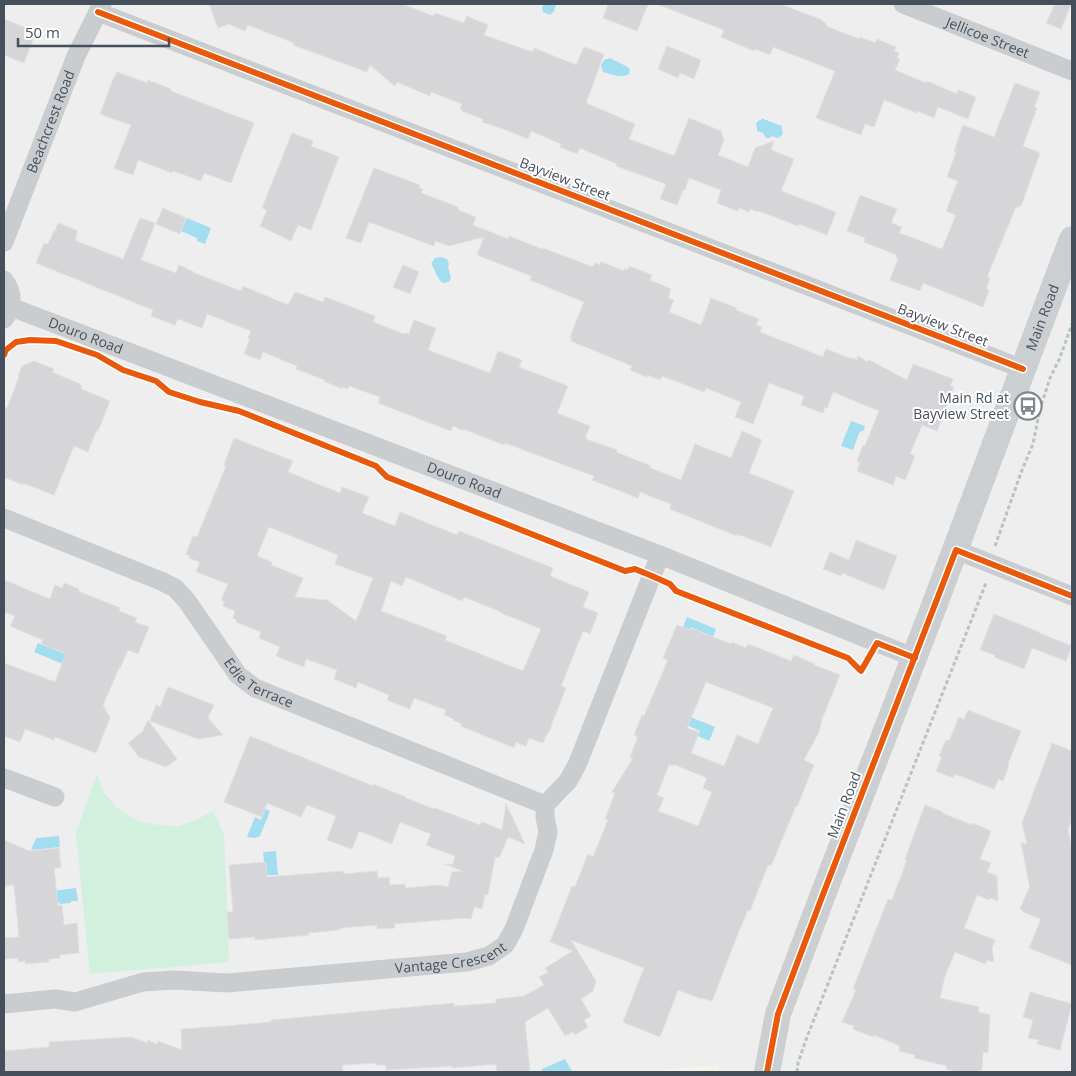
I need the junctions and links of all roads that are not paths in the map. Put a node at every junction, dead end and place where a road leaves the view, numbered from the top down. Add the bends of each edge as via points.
1 (903, 4) edge
2 (100, 8) edge
3 (1072, 71) edge
4 (1072, 239) edge
5 (4, 242) edge
6 (4, 280) edge
7 (7, 313) edge
8 (1023, 369) junction
9 (4, 518) edge
10 (956, 550) junction
11 (660, 555) junction
12 (1072, 596) edge
13 (915, 658) junction
14 (4, 778) edge
15 (55, 798) dead end
16 (545, 805) junction
17 (4, 1004) edge
18 (768, 1072) edge

1 - 3 street, Jellicoe Street
2 - 5 street, Beachcrest Road via 76,56
2 - 8 street, Bayview Street
4 - 8 main road, Main Road
6 - 7 street via 11,293
7 - 11 street, Douro Road
8 - 10 main road, Main Road
9 - 16 street, Edie Terrace via 175,588 238,675 255,688
10 - 12 street
10 - 13 main road, Main Road
11 - 13 street, Douro Road
11 - 16 street via 578,765
13 - 18 main road, Main Road via 778,1014
14 - 15 street
16 - 17 street, Vantage Crescent via 548,832 541,859 514,928 504,945 489,956 467,962 227,983 143,982 75,1002 55,999

